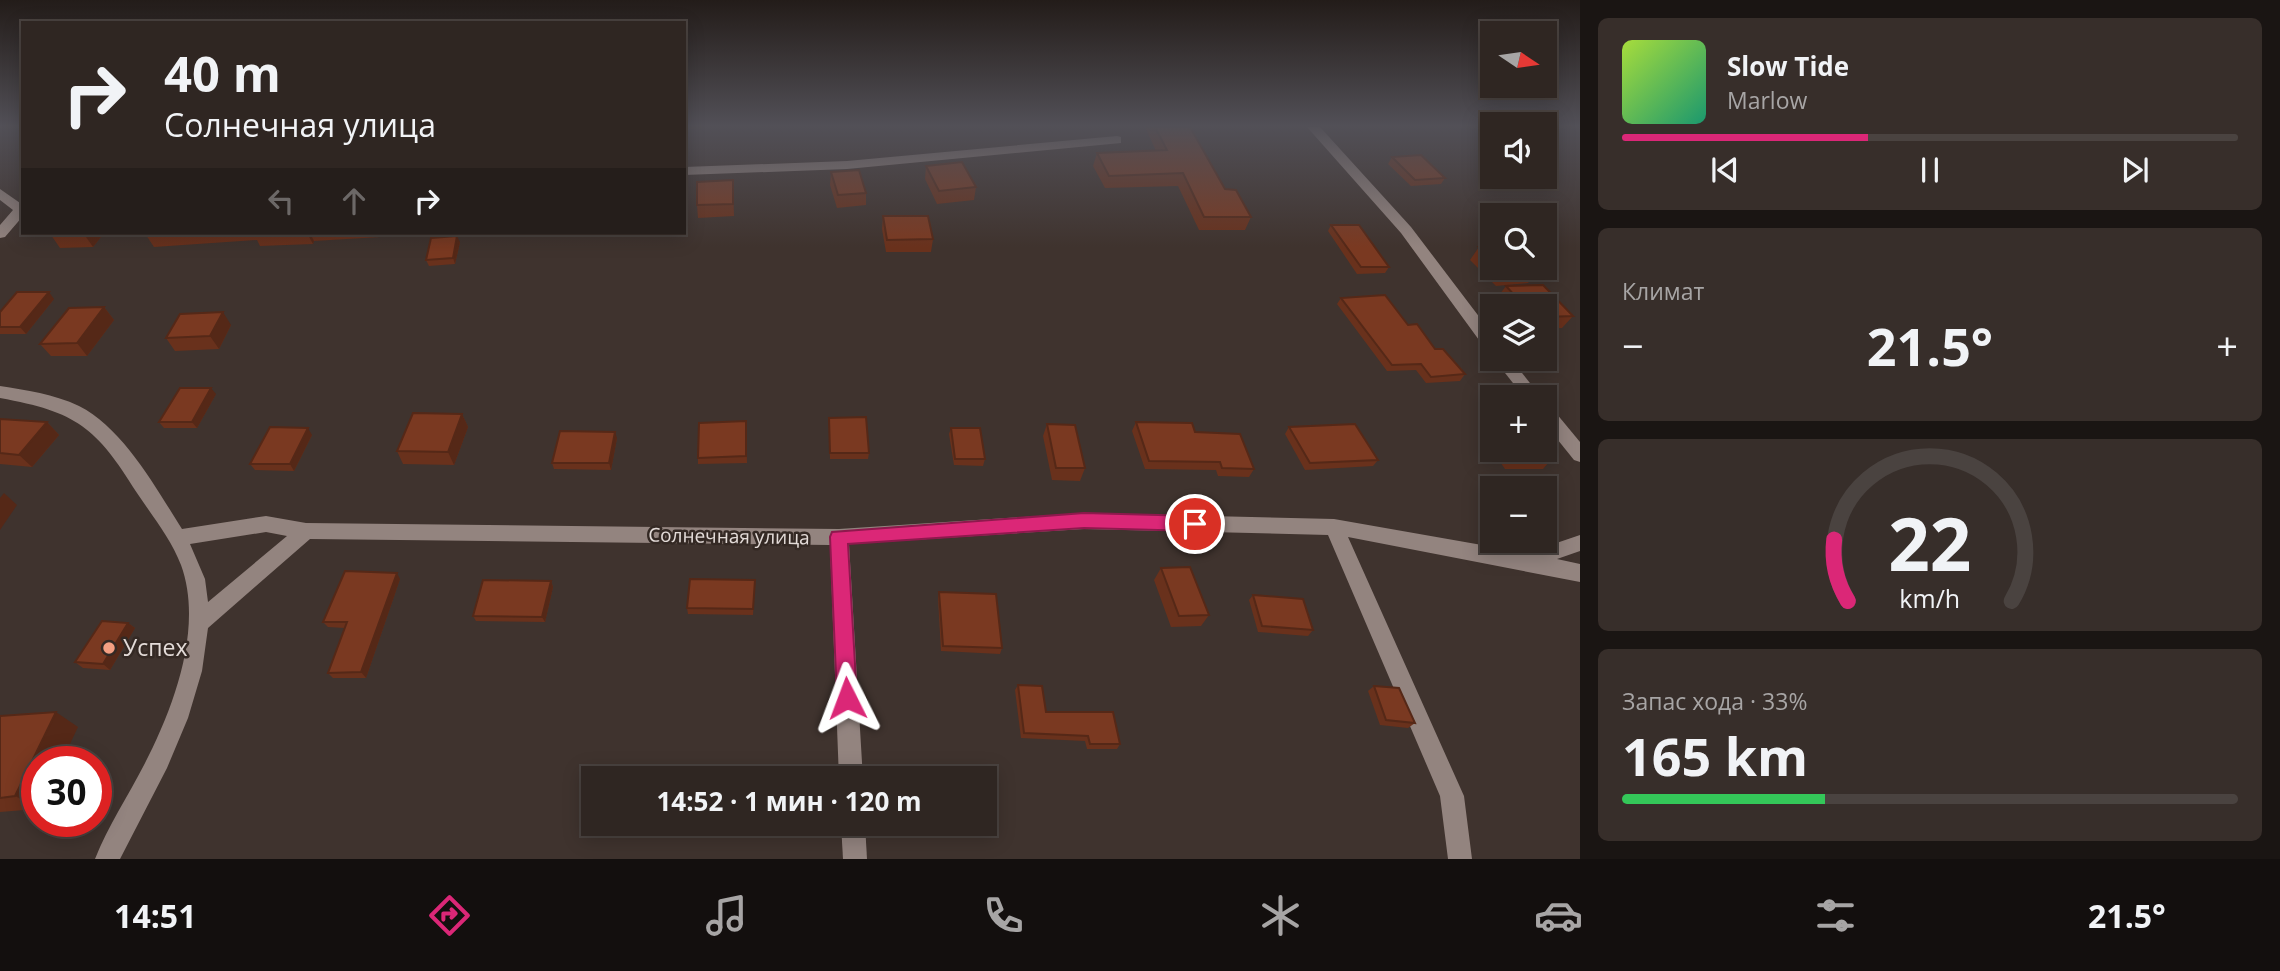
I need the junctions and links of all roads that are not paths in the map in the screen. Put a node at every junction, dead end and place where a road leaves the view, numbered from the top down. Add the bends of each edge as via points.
1 (790, 167) edge
2 (1349, 167) edge
3 (686, 171) edge
4 (0, 193) edge
5 (21, 209) edge
6 (21, 211) edge
7 (0, 234) edge
8 (1480, 330) edge
9 (1512, 371) edge
10 (1523, 385) edge
11 (0, 392) edge
12 (1557, 427) edge
13 (1580, 455) edge
14 (1334, 527) junction
15 (306, 531) junction
16 (839, 537) junction
17 (176, 538) junction
18 (1580, 543) edge
19 (1527, 561) junction
20 (1580, 573) edge
21 (199, 623) junction
22 (850, 766) edge
23 (854, 836) edge
24 (107, 859) edge
25 (855, 859) edge
26 (1460, 859) edge

1 - 3 street
2 - 8 street via 1406,230
4 - 5 street
6 - 7 street
9 - 10 street
11 - 17 street via 74,409 98,424
12 - 13 street
14 - 16 street, Солнечная улица via 1084,521
14 - 19 street, Солнечная улица
14 - 26 street via 1452,796
15 - 16 street, Солнечная улица
15 - 17 street, Солнечная улица via 267,524
15 - 21 street
16 - 22 street
17 - 21 street via 195,578
18 - 19 street
19 - 20 street, Солнечная улица
21 - 24 street via 186,686 159,760
23 - 25 street

